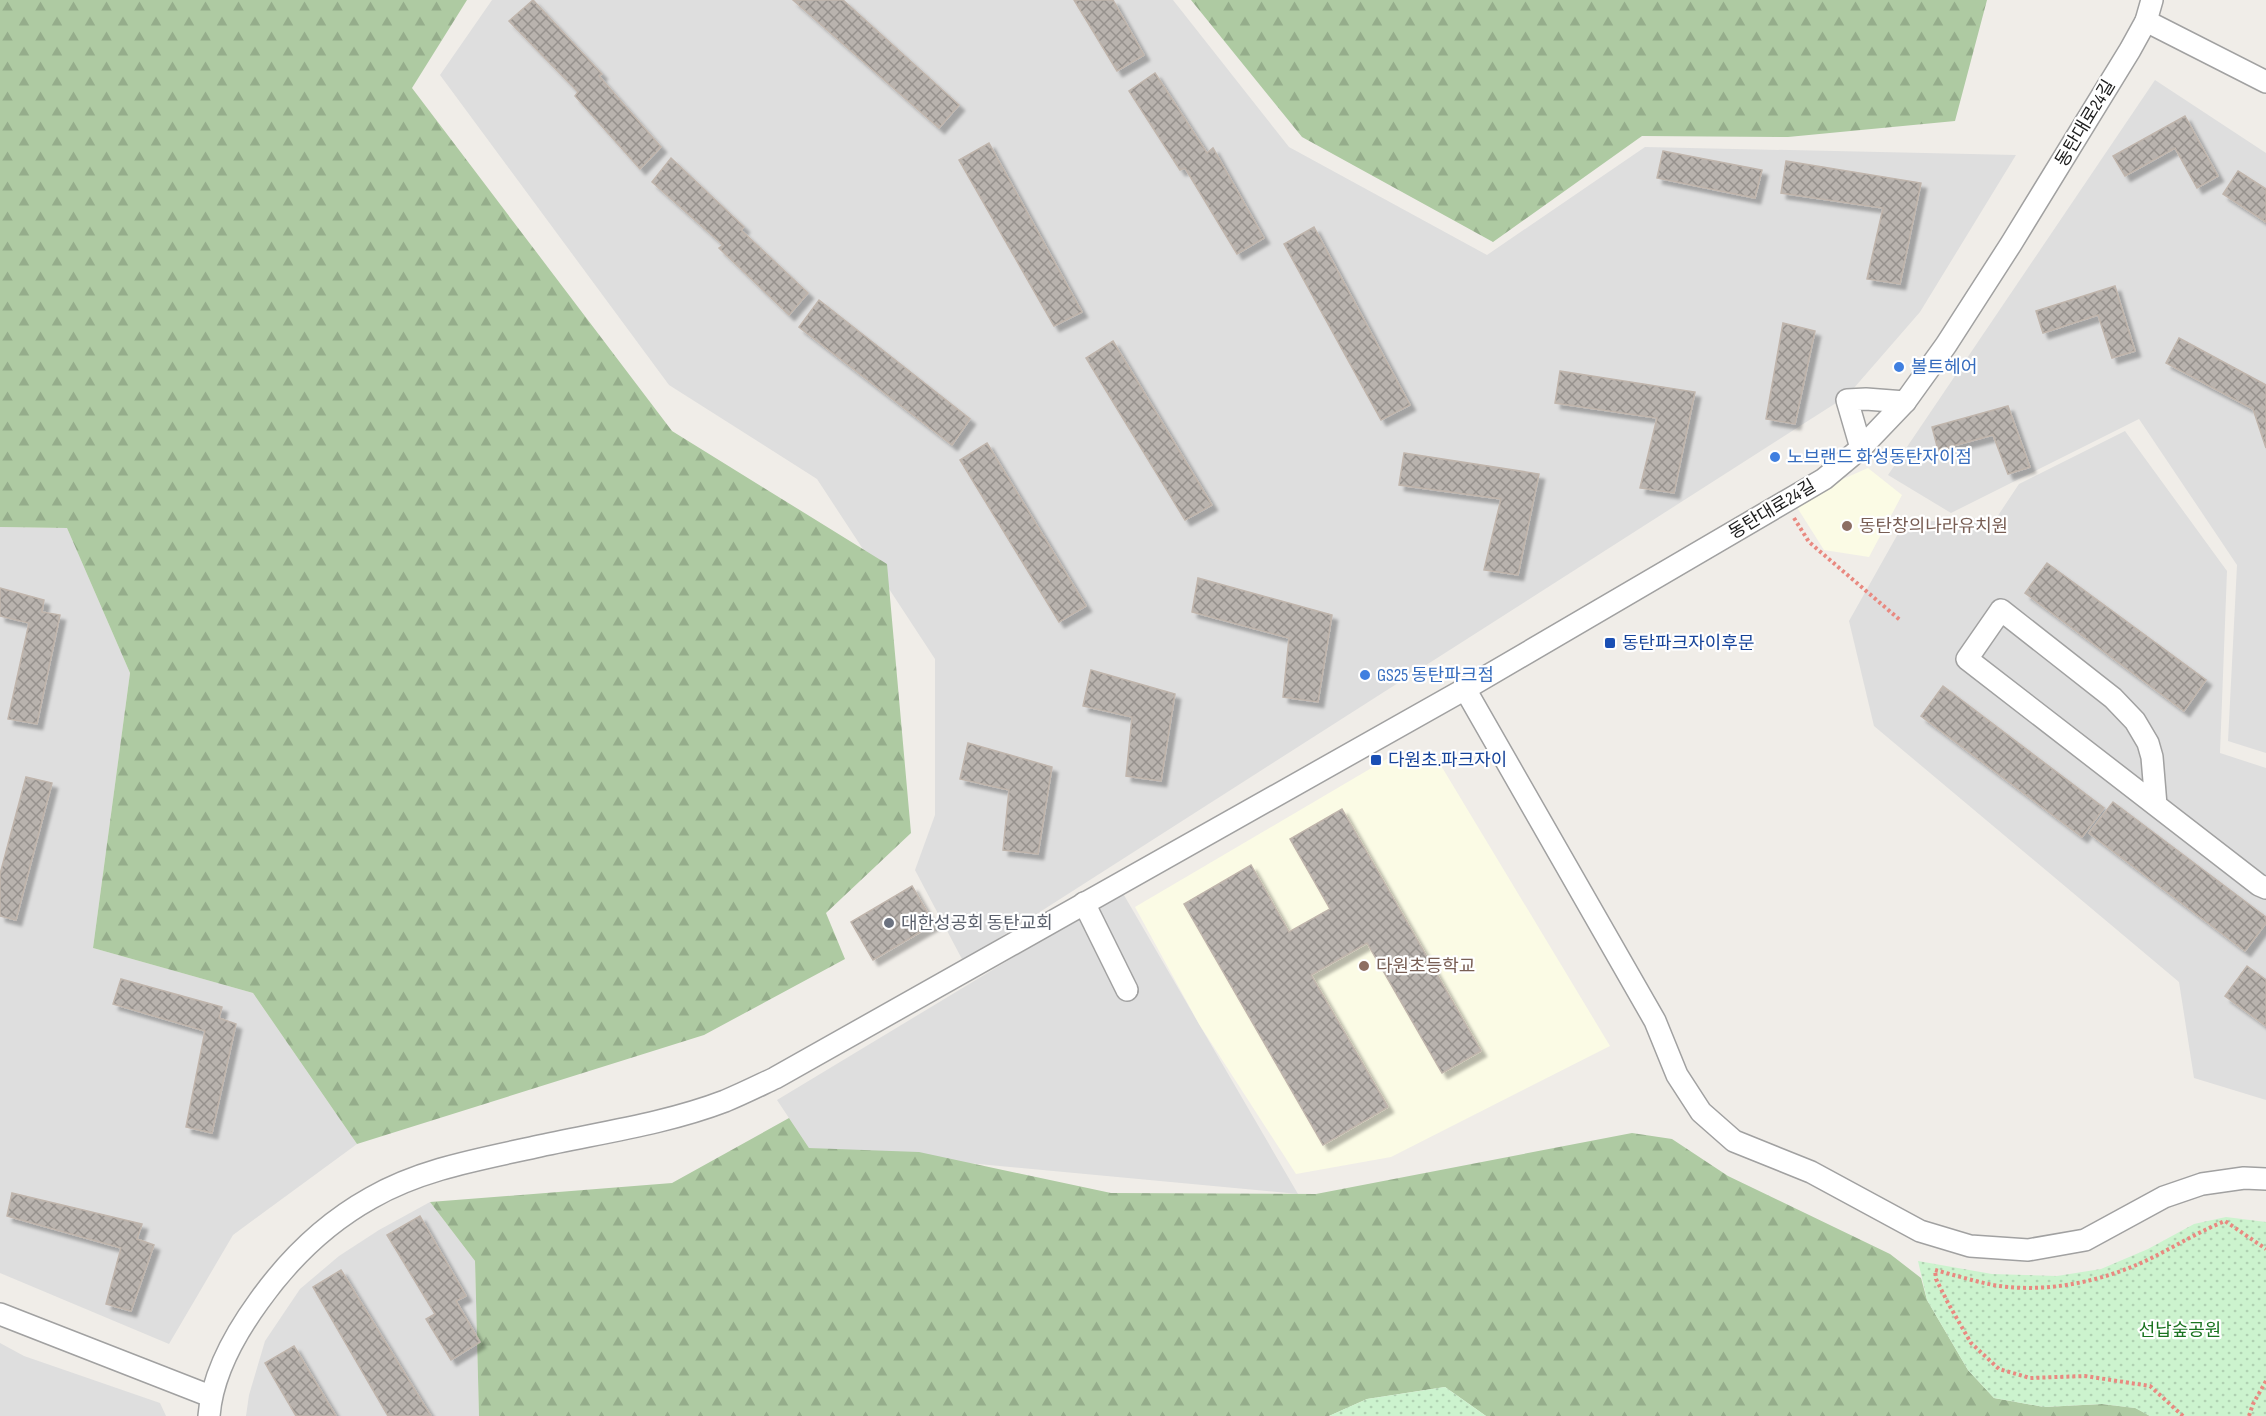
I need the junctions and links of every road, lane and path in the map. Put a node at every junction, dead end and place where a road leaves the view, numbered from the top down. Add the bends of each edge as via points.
1 (2152, 0) edge
2 (2146, 21) junction
3 (2266, 82) edge
4 (1905, 402) junction
5 (1861, 448) junction
6 (1784, 502) junction
7 (1900, 620) dead end
8 (1465, 689) junction
9 (2156, 805) junction
10 (2266, 888) edge
11 (1084, 903) junction
12 (1127, 990) dead end
13 (2266, 1179) edge
14 (2266, 1249) edge
15 (0, 1314) edge
16 (2266, 1380) edge
17 (209, 1406) edge
18 (2183, 1416) edge
19 (2249, 1416) edge

1 - 2 street, 동탄대로24길
2 - 3 street
2 - 4 street, 동탄대로24길 via 2011,244
4 - 5 street, 동탄대로24길
4 - 5 street via 1847,400
5 - 6 street, 동탄대로24길 via 1824,479
6 - 7 path via 1809,542
6 - 8 street, 동탄대로24길
8 - 11 street, 동탄대로24길
8 - 13 street via 1655,1022 1677,1075 1701,1112 1734,1141 1810,1173 1920,1231 1970,1246 2028,1250 2085,1240 2164,1197 2202,1184
9 - 9 street via 1967,659 2001,610 2114,698 2135,721 2152,757
9 - 10 street
11 - 12 street
11 - 17 street, 동탄대로24길 via 775,1078 724,1101 428,1173 372,1197 314,1238 276,1277 247,1317 224,1362
14 - 18 path via 2225,1221 2096,1280 2045,1288 1995,1285 1935,1270 1936,1279 1971,1343 1999,1369 2030,1378 2085,1376 2150,1386
15 - 17 street
16 - 19 path

